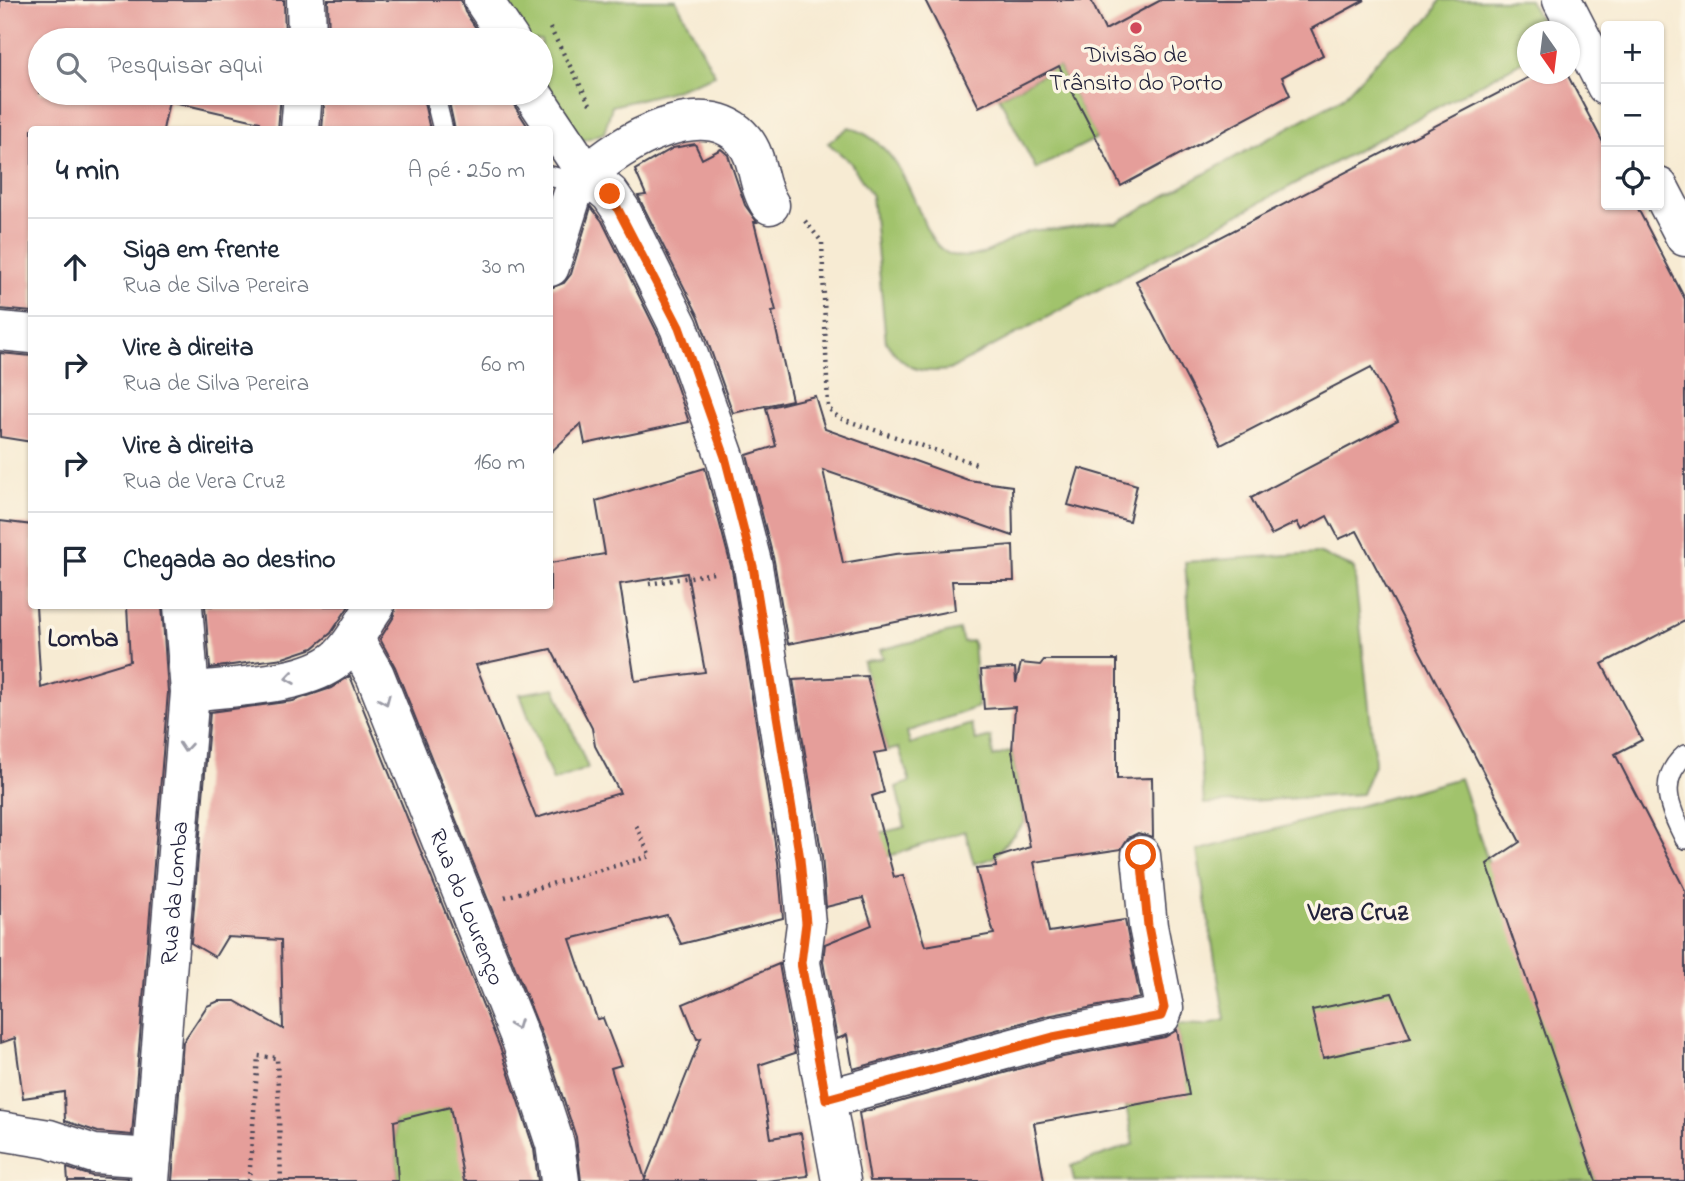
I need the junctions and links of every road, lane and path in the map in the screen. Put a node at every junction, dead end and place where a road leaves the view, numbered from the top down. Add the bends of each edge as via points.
1 (306, 0) edge
2 (483, 0) edge
3 (1562, 0) edge
4 (548, 24) dead end
5 (307, 28) edge
6 (502, 28) edge
7 (550, 28) edge
8 (553, 33) edge
9 (1605, 84) edge
10 (585, 92) dead end
11 (302, 105) edge
12 (437, 105) edge
13 (540, 105) edge
14 (300, 126) edge
15 (442, 126) edge
16 (587, 176) junction
17 (553, 177) edge
18 (1664, 197) edge
19 (770, 205) joint
20 (1685, 237) edge
21 (553, 257) edge
22 (0, 331) edge
23 (28, 334) edge
24 (976, 464) dead end
25 (753, 566) junction
26 (649, 584) dead end
27 (183, 609) edge
28 (373, 609) edge
29 (355, 640) junction
30 (190, 692) junction
31 (1685, 755) edge
32 (636, 825) dead end
33 (1685, 839) edge
34 (1141, 855) dead end
35 (470, 907) junction
36 (826, 1099) junction
37 (0, 1131) edge
38 (151, 1170) edge
39 (249, 1181) edge
40 (281, 1181) edge
41 (560, 1181) edge
42 (841, 1181) edge

1 - 5 street
2 - 6 street
3 - 9 street
4 - 7 path
8 - 10 path
11 - 14 street
12 - 15 lane
13 - 16 street
16 - 17 lane
16 - 19 street via 606,157 668,126 713,123 734,130 750,149 759,185
16 - 21 street via 572,196
16 - 25 street via 610,194 621,210 679,327 725,457
18 - 20 street
19 - 24 path via 812,226 822,242 828,408 839,418
22 - 23 street
25 - 26 path
25 - 36 street via 800,859 806,923 801,963
27 - 30 street, Rua da Lomba
28 - 29 street
29 -> 30 street via 312,675
29 -> 35 street, Rua do Lourenço via 375,675
30 -> 38 street, Rua da Lomba
31 - 33 lane via 1676,762 1666,793
32 - 35 path via 650,856
34 - 36 street via 1148,926 1164,1008 1161,1016 1053,1037
35 -> 41 street, Rua do Lourenço via 550,1125
36 - 42 street
37 - 38 street via 49,1139
39 - 40 path via 258,1056 277,1058

